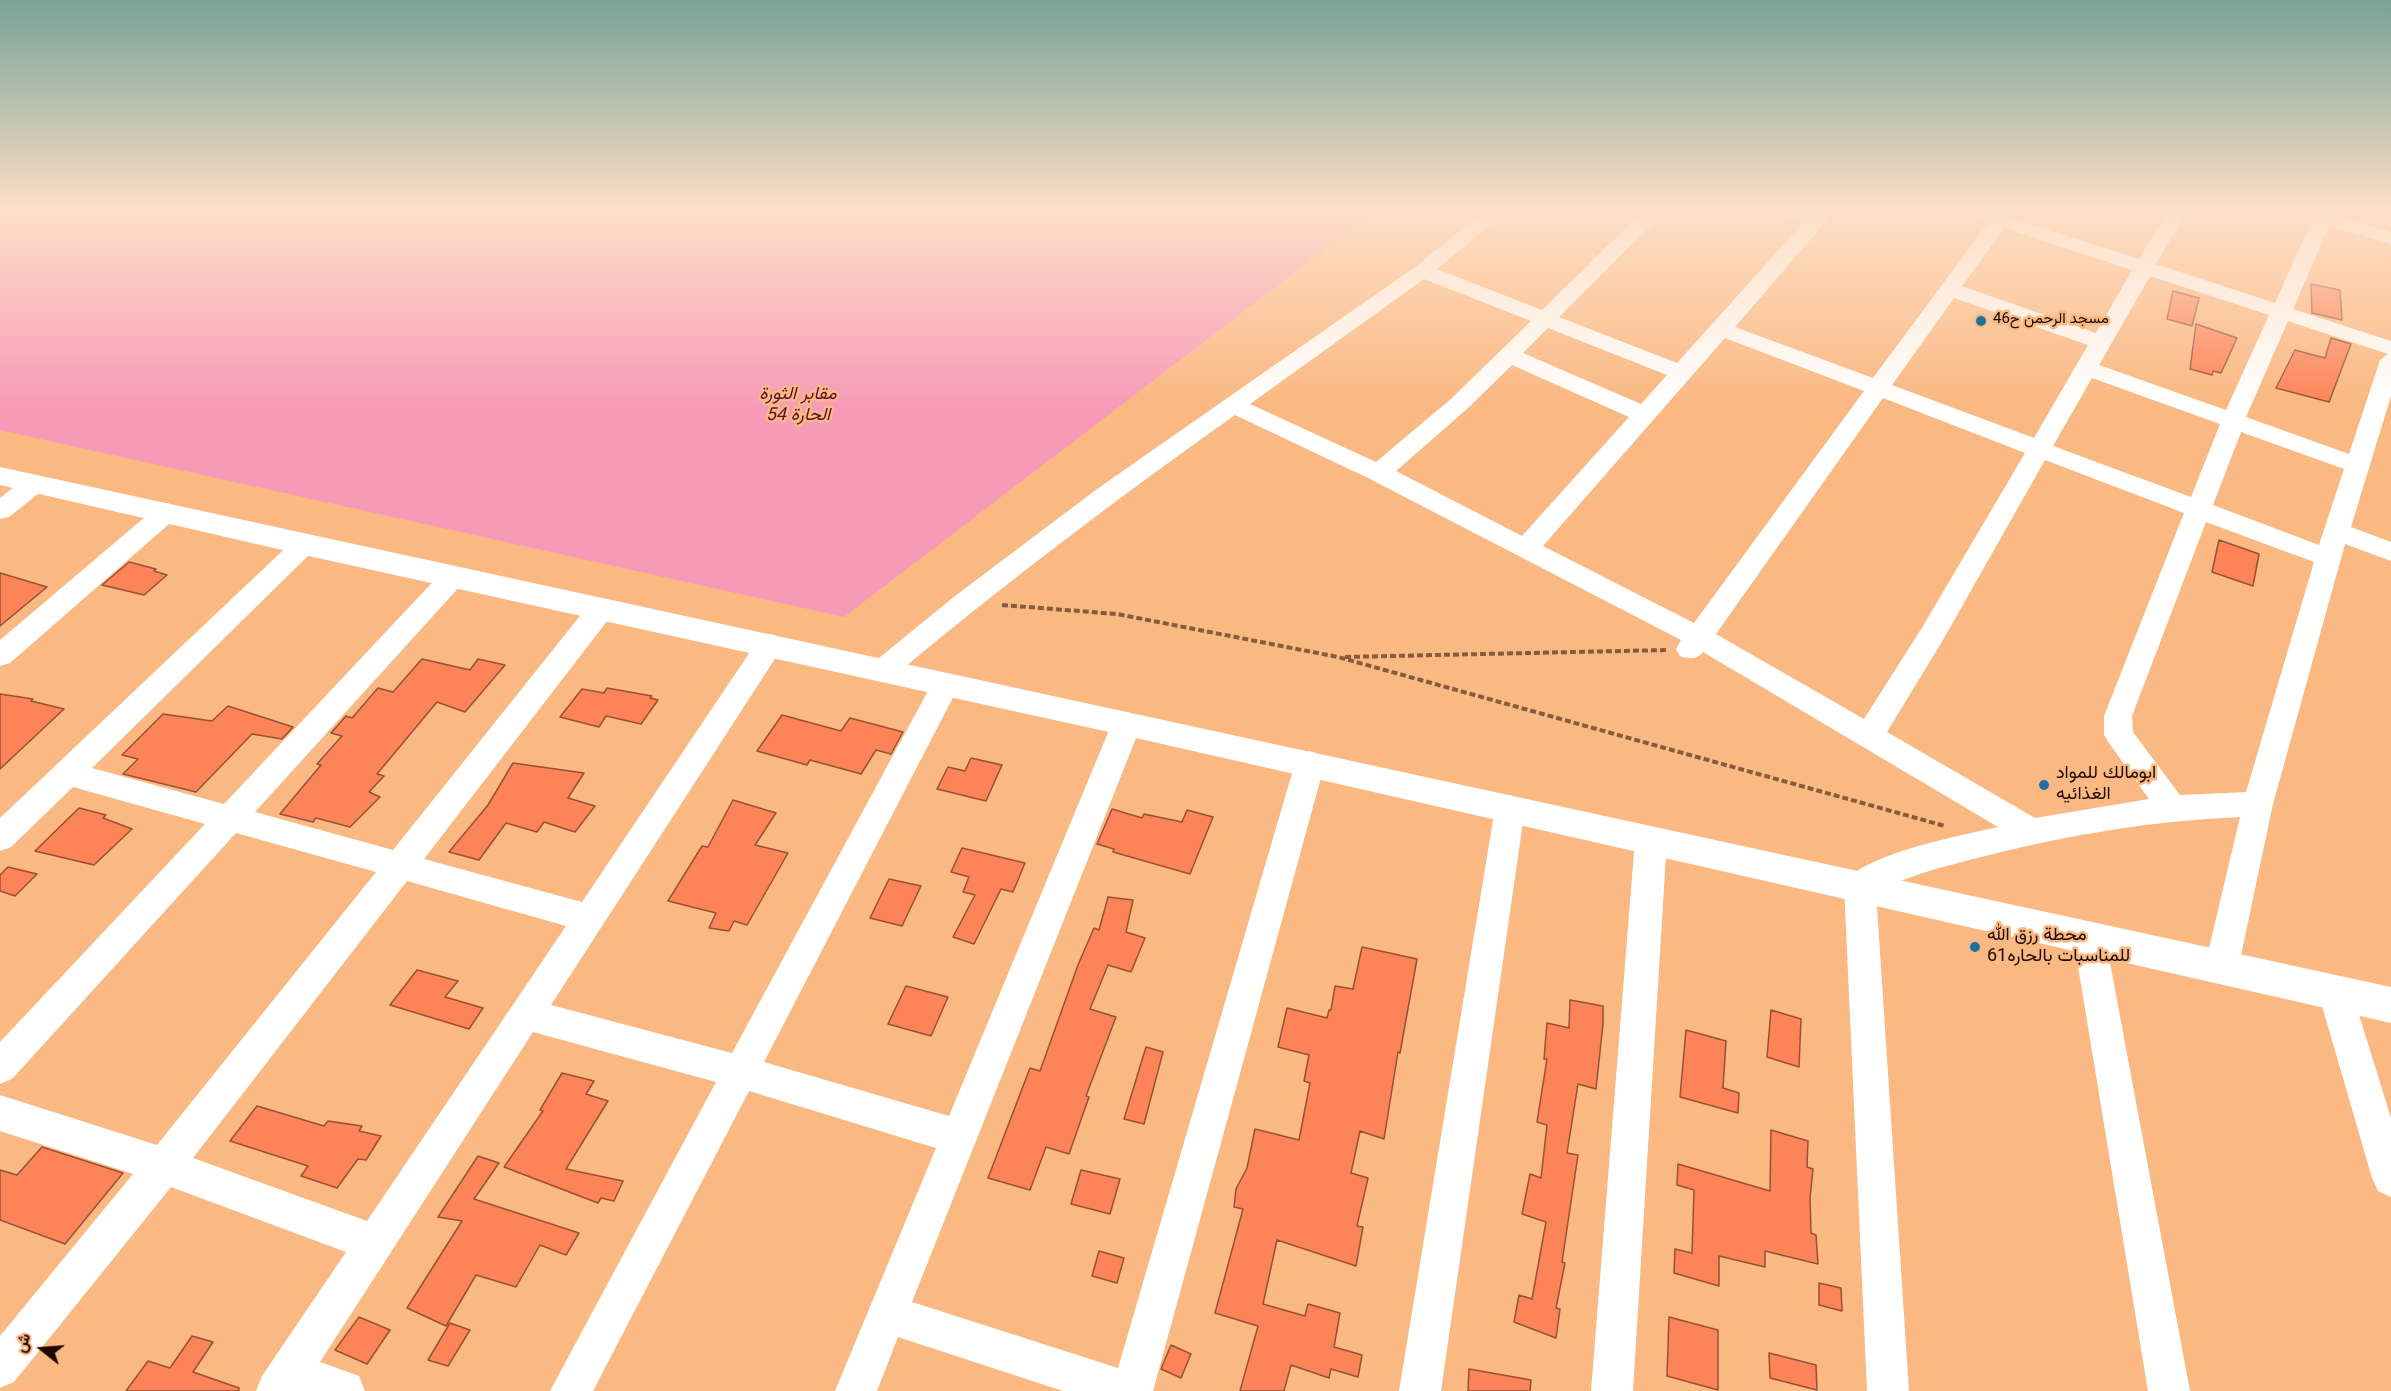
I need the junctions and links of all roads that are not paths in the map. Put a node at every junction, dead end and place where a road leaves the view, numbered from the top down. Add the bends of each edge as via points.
1 (1416, 276) edge
2 (1432, 276) edge
3 (1591, 276) edge
4 (1768, 276) edge
5 (1960, 276) edge
6 (2140, 276) edge
7 (2169, 276) edge
8 (2297, 276) edge
9 (1950, 289) junction
10 (2281, 312) junction
11 (1547, 320) junction
12 (1721, 329) junction
13 (2101, 342) junction
14 (2391, 348) edge
15 (1508, 355) junction
16 (2391, 360) edge
17 (2086, 368) junction
18 (1682, 373) junction
19 (1877, 388) junction
20 (1231, 404) junction
21 (1646, 415) junction
22 (2233, 421) junction
23 (2038, 449) junction
24 (2357, 465) junction
25 (1379, 473) junction
26 (0, 476) edge
27 (34, 484) junction
28 (2199, 509) junction
29 (0, 511) edge
30 (167, 512) junction
31 (2336, 531) junction
32 (304, 545) junction
33 (1527, 547) junction
34 (2391, 552) edge
35 (2328, 558) junction
36 (453, 577) junction
37 (601, 609) junction
38 (1695, 643) junction
39 (770, 644) junction
40 (0, 656) edge
41 (884, 669) junction
42 (946, 684) junction
43 (1127, 723) junction
44 (1870, 734) junction
45 (1310, 763) junction
46 (67, 773) junction
47 (2258, 804) junction
48 (1510, 808) junction
49 (2172, 808) junction
50 (228, 820) junction
51 (2032, 831) junction
52 (0, 838) edge
53 (1651, 839) junction
54 (398, 867) junction
55 (1860, 885) junction
56 (589, 918) junction
57 (2089, 936) junction
58 (2222, 965) junction
59 (2335, 992) junction
60 (2391, 1005) edge
61 (525, 1014) junction
62 (0, 1067) edge
63 (740, 1072) junction
64 (0, 1113) edge
65 (959, 1137) junction
66 (164, 1166) junction
67 (2391, 1178) edge
68 (374, 1243) junction
69 (887, 1314) junction
70 (0, 1368) edge
71 (284, 1382) edge
72 (344, 1391) edge
73 (572, 1391) edge
74 (856, 1391) edge
75 (1129, 1391) edge
76 (1420, 1391) edge
77 (1612, 1391) edge
78 (1888, 1391) edge
79 (2169, 1391) edge

1 - 20 street
2 - 11 street
3 - 11 street
4 - 12 street
5 - 9 street
6 - 13 street
7 - 10 street
8 - 10 street
9 - 13 street
9 - 19 street
10 - 14 street
10 - 22 street
11 - 15 street
11 - 18 street
12 - 18 street
12 - 19 street
13 - 17 street
15 - 21 street
15 - 25 street via 1460,403
16 - 24 street
17 - 22 street
17 - 23 street
18 - 21 street
19 - 23 street
19 - 38 street
20 - 25 street
20 - 41 street via 964,603
21 - 33 street
22 - 24 street
22 - 28 street
23 - 28 street
23 - 44 street
24 - 31 street
25 - 33 street
26 - 27 main road
27 - 29 street
27 - 30 main road
28 - 35 street
28 - 49 street via 2118,716 2119,735
30 - 32 main road
30 - 40 street
31 - 34 street
31 - 35 street
32 - 36 main road
32 - 46 street
33 - 38 street
35 - 47 street
36 - 37 main road
36 - 50 street
37 - 39 main road
37 - 54 street
38 - 44 street
39 - 41 main road
39 - 56 street
41 - 42 main road
42 - 43 main road
42 - 63 street
43 - 45 main road
43 - 65 street
44 - 51 street
45 - 48 main road
45 - 75 street
46 - 50 street
46 - 52 street
47 - 49 street
47 - 58 street
48 - 53 main road
48 - 76 street
49 - 51 street
50 - 54 street
50 - 62 street
51 - 55 street via 1902,864
53 - 55 main road
53 - 77 street
54 - 56 street
54 - 66 street
55 - 57 main road
55 - 78 street
56 - 61 street
57 - 58 main road
57 - 79 street
58 - 59 main road
59 - 60 main road
59 - 67 street
61 - 63 street
61 - 68 street
63 - 65 street
63 - 73 street
64 - 66 street
65 - 69 street
66 - 68 street
66 - 70 street
68 - 71 street
69 - 74 street
69 - 75 street
71 - 72 street

